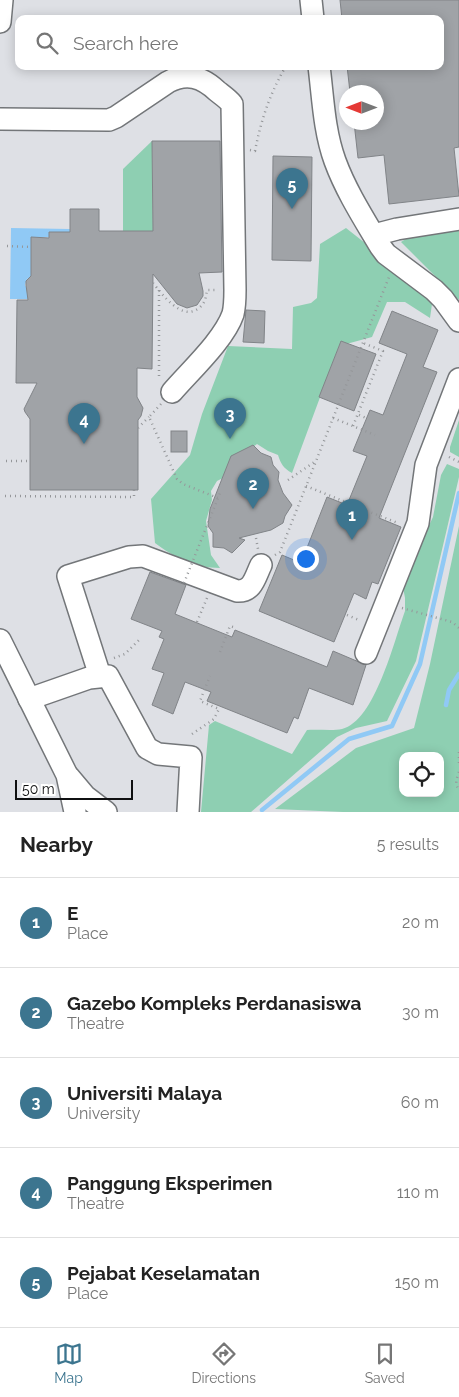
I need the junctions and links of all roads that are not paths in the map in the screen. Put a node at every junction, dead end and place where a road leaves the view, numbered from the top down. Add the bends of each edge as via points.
1 (2, 0) edge
2 (311, 0) edge
3 (313, 15) edge
4 (0, 22) edge
5 (319, 70) edge
6 (0, 119) edge
7 (459, 219) edge
8 (374, 235) junction
9 (459, 321) edge
10 (459, 379) edge
11 (163, 396) road end
12 (261, 565) dead end
13 (0, 640) edge
14 (366, 653) dead end
15 (100, 676) junction
16 (29, 699) junction
17 (67, 775) junction
18 (75, 812) edge
19 (106, 812) edge
20 (188, 812) edge

1 - 4 street
2 - 3 street
5 - 8 street via 326,129 334,160 346,188
6 - 11 street via 109,120 176,78 193,76 210,84 232,104 233,312 217,340
7 - 8 street
8 - 9 street via 395,262 434,290
10 - 14 street via 426,465 419,520
12 - 15 street via 252,585 237,591 150,558 136,556 68,576
13 - 16 street
15 - 16 street
15 - 20 street via 108,676 147,748 158,754 191,757
16 - 17 street
17 - 18 street
17 - 19 street via 84,796

